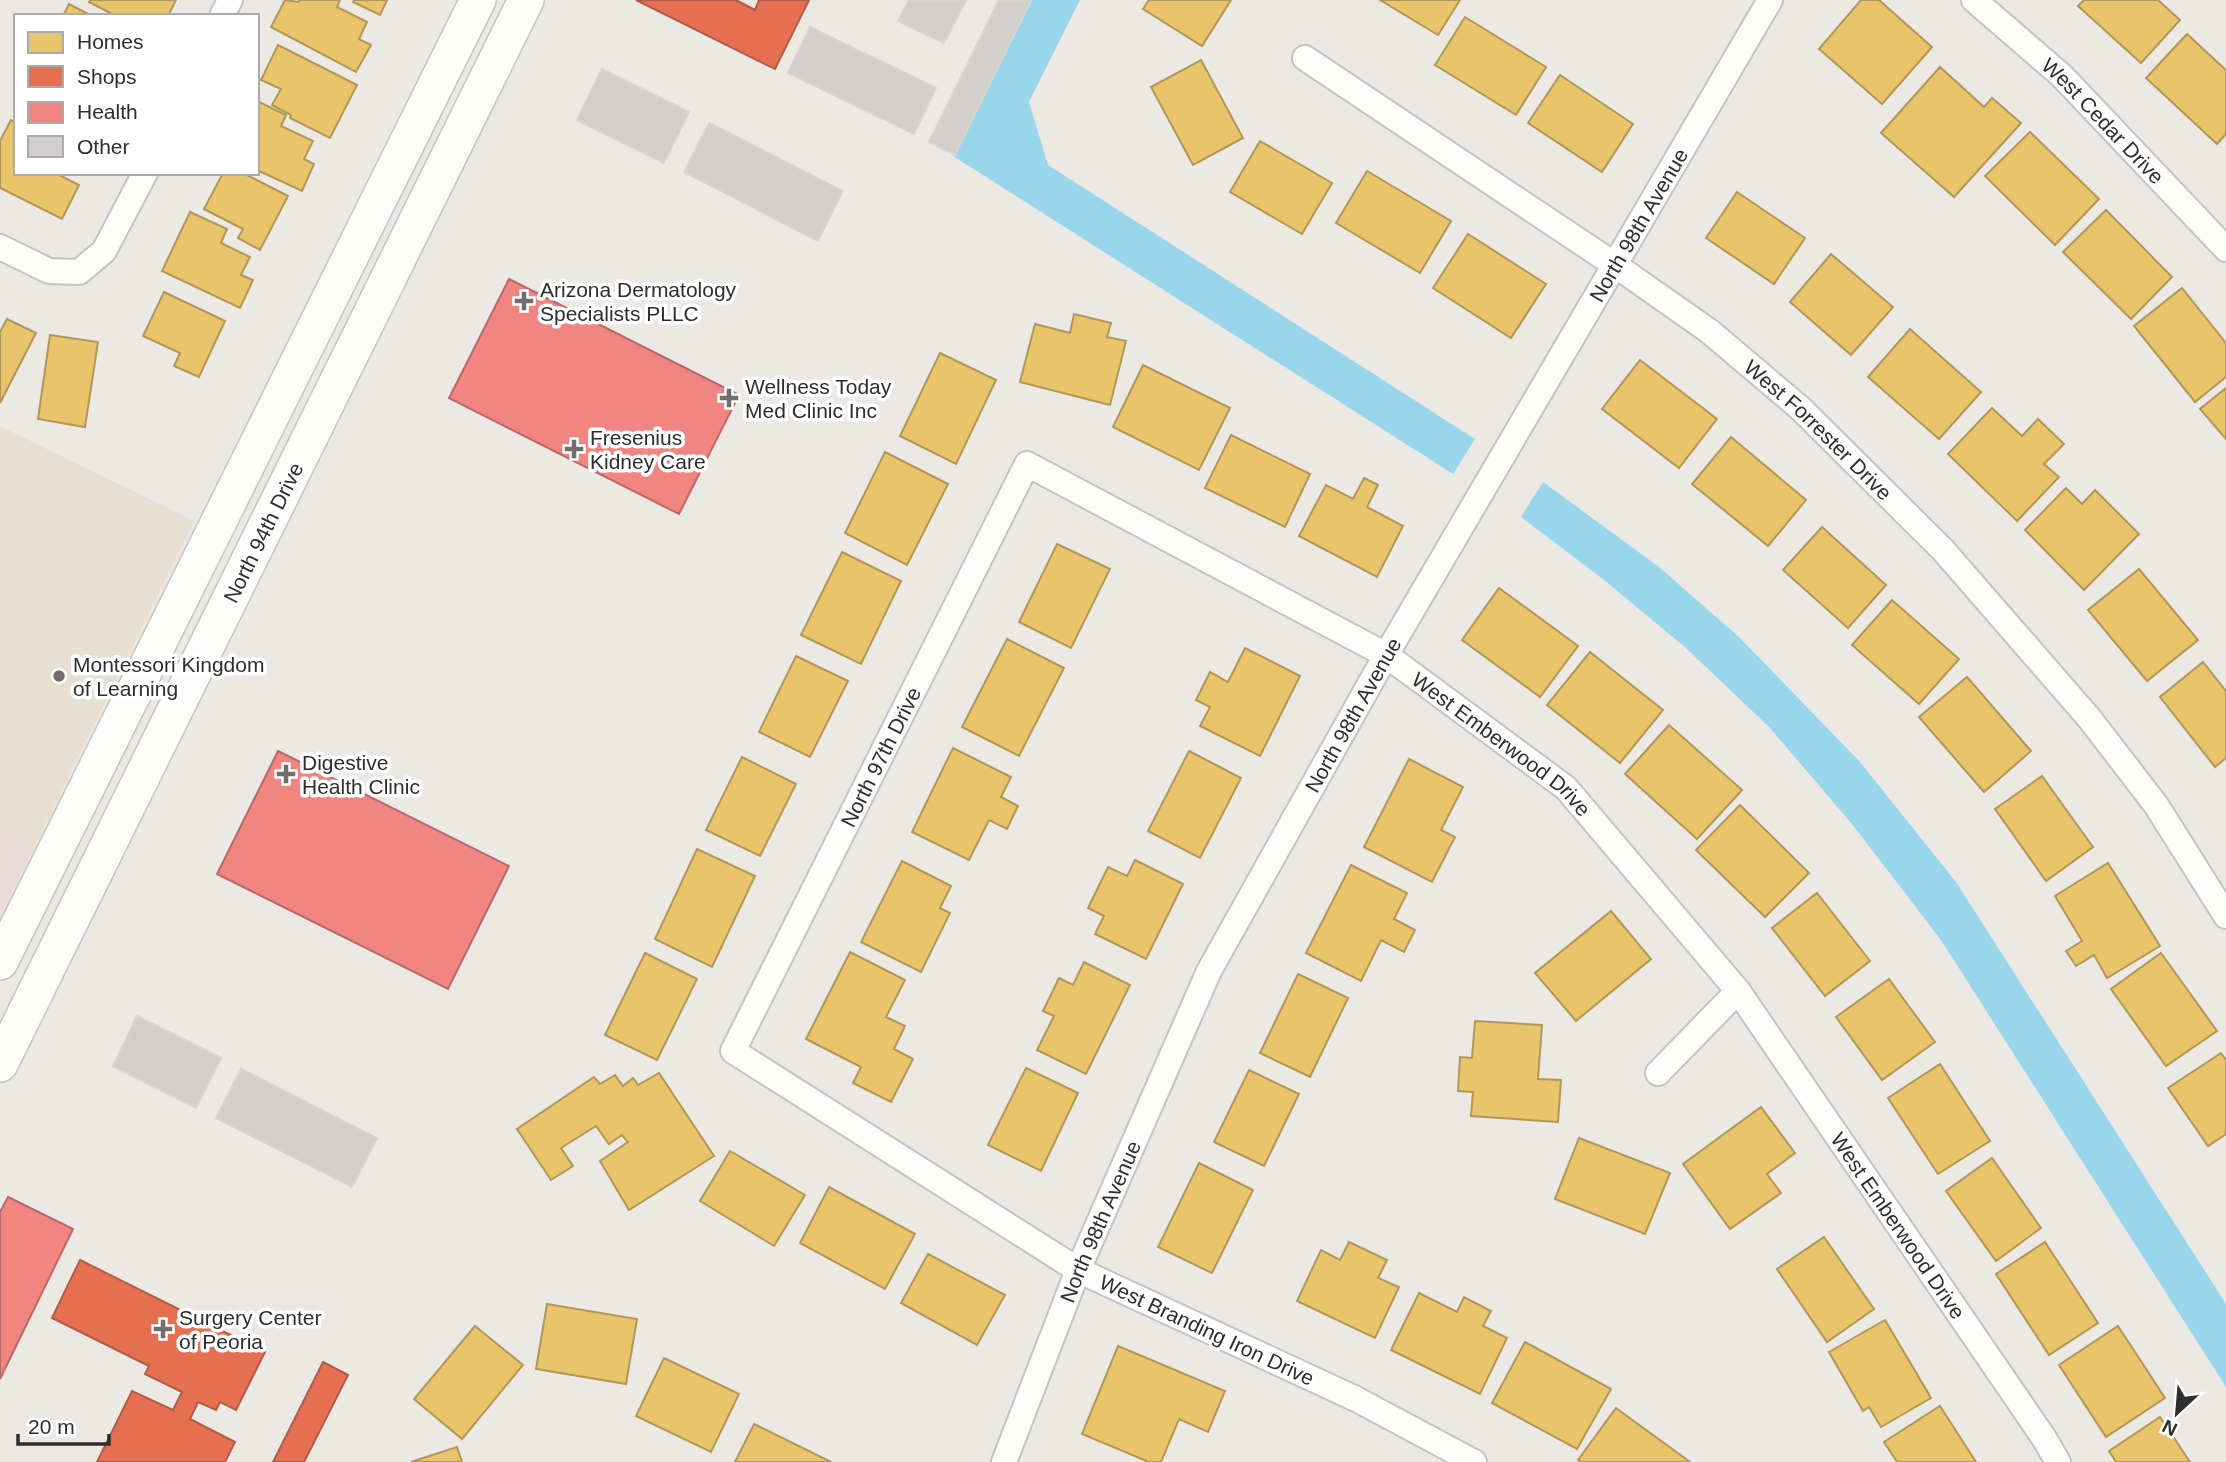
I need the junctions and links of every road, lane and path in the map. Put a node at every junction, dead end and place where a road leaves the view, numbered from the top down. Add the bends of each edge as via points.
1 (478, 0) edge
2 (526, 0) edge
3 (1770, 0) edge
4 (1974, 0) edge
5 (1305, 58) dead end
6 (144, 175) edge
7 (0, 247) edge
8 (2226, 249) edge
9 (1615, 265) junction
10 (1027, 464) joint
11 (188, 581) junction
12 (229, 603) junction
13 (1387, 655) junction
14 (2226, 916) edge
15 (0, 962) edge
16 (1738, 991) junction
17 (733, 1051) joint
18 (0, 1064) edge
19 (1658, 1073) dead end
20 (1078, 1270) junction
21 (1004, 1462) edge
22 (1474, 1462) edge
23 (2058, 1462) edge

1 - 11 street
2 - 12 street, North 94th Drive
3 - 9 street, North 98th Avenue
4 - 8 street, West Cedar Drive via 2062,76
5 - 9 street, West Forrester Drive
6 - 7 street via 104,251 79,272 49,271
9 - 13 street, North 98th Avenue
9 - 14 street, West Forrester Drive via 1709,331 1800,408 1943,550 2089,718 2156,805
10 - 13 street, West Emberwood Drive
10 - 17 street, North 97th Drive
11 - 12 street
11 - 15 street
12 - 18 street, North 94th Drive
13 - 16 street, West Emberwood Drive via 1566,788
13 - 20 street, North 98th Avenue via 1209,971
16 - 19 street
16 - 23 street, West Emberwood Drive
17 - 20 street, West Branding Iron Drive
20 - 21 street, North 98th Avenue
20 - 22 street, West Branding Iron Drive via 1356,1399

